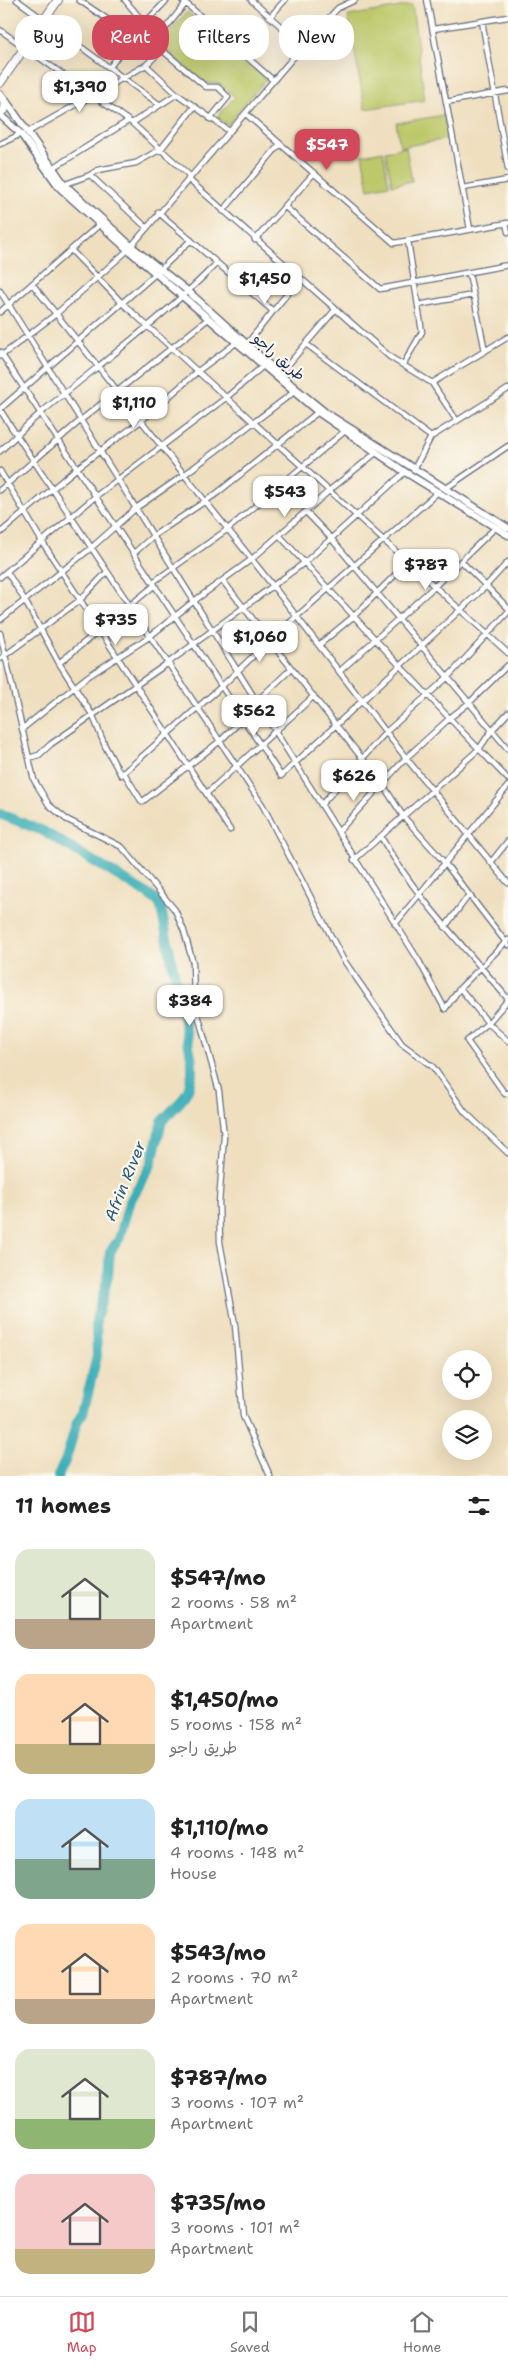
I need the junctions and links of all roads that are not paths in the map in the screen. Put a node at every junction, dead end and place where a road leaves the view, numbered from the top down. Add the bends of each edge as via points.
1 (17, 0) edge
2 (58, 0) edge
3 (79, 0) edge
4 (125, 0) edge
5 (167, 0) edge
6 (251, 0) edge
7 (286, 0) edge
8 (355, 0) edge
9 (427, 0) edge
10 (184, 2) edge
11 (39, 15) edge
12 (48, 15) edge
13 (101, 15) edge
14 (138, 15) edge
15 (153, 15) edge
16 (332, 15) edge
17 (508, 16) edge
18 (270, 17) junction
19 (482, 21) junction
20 (169, 23) edge
21 (279, 25) edge
22 (433, 29) junction
23 (0, 30) edge
24 (15, 40) edge
25 (82, 46) edge
26 (169, 56) edge
27 (17, 60) edge
28 (43, 60) edge
29 (115, 60) edge
30 (151, 60) edge
31 (291, 60) edge
32 (146, 65) junction
33 (110, 67) junction
34 (124, 78) junction
35 (274, 81) junction
36 (0, 83) edge
37 (508, 91) edge
38 (177, 94) junction
39 (496, 94) junction
40 (92, 95) junction
41 (3, 98) edge
42 (446, 102) junction
43 (160, 105) junction
44 (194, 107) junction
45 (0, 114) edge
46 (246, 114) junction
47 (210, 119) junction
48 (130, 122) junction
49 (229, 131) junction
50 (24, 133) junction
51 (0, 144) edge
52 (280, 144) junction
53 (161, 149) junction
54 (53, 168) junction
55 (508, 169) edge
56 (314, 173) junction
57 (90, 175) junction
58 (189, 178) junction
59 (508, 180) edge
60 (62, 186) junction
61 (462, 188) junction
62 (284, 206) junction
63 (223, 211) junction
64 (158, 212) junction
65 (507, 223) edge
66 (99, 225) junction
67 (147, 228) junction
68 (470, 230) junction
69 (508, 232) edge
70 (191, 240) junction
71 (255, 240) junction
72 (408, 241) junction
73 (129, 248) junction
74 (72, 251) junction
75 (217, 263) junction
76 (508, 265) edge
77 (161, 269) junction
78 (154, 273) junction
79 (469, 273) junction
80 (97, 277) junction
81 (299, 278) junction
82 (415, 283) junction
83 (33, 286) junction
84 (0, 290) edge
85 (186, 294) junction
86 (473, 295) junction
87 (121, 302) junction
88 (8, 305) junction
89 (418, 305) junction
90 (335, 310) junction
91 (273, 311) junction
92 (0, 312) edge
93 (56, 314) junction
94 (208, 318) junction
95 (149, 325) junction
96 (28, 336) junction
97 (508, 336) edge
98 (77, 342) junction
99 (236, 343) junction
100 (306, 344) junction
101 (246, 345) junction
102 (172, 348) junction
103 (484, 351) junction
104 (1, 355) edge
105 (403, 365) junction
106 (263, 366) junction
107 (48, 368) junction
108 (99, 368) junction
109 (198, 371) junction
110 (280, 374) junction
111 (432, 383) junction
112 (24, 389) junction
113 (508, 389) edge
114 (118, 392) junction
115 (294, 392) junction
116 (64, 394) junction
117 (226, 397) junction
118 (0, 410) edge
119 (318, 412) junction
120 (40, 414) junction
121 (81, 420) junction
122 (141, 421) junction
123 (457, 421) junction
124 (254, 422) junction
125 (345, 431) junction
126 (16, 437) junction
127 (431, 437) junction
128 (58, 439) junction
129 (278, 444) junction
130 (161, 445) junction
131 (508, 446) edge
132 (0, 451) edge
133 (100, 451) junction
134 (377, 452) junction
135 (33, 462) junction
136 (303, 466) junction
137 (77, 468) junction
138 (414, 468) junction
139 (0, 470) edge
140 (406, 472) junction
141 (184, 474) junction
142 (118, 479) junction
143 (8, 483) junction
144 (445, 489) junction
145 (0, 490) edge
146 (52, 490) junction
147 (330, 490) junction
148 (438, 492) junction
149 (96, 496) junction
150 (204, 501) junction
151 (136, 508) junction
152 (26, 512) junction
153 (306, 512) junction
154 (357, 516) junction
155 (71, 518) junction
156 (114, 526) junction
157 (495, 528) junction
158 (508, 528) edge
159 (228, 530) junction
160 (0, 533) edge
161 (508, 535) edge
162 (153, 536) junction
163 (280, 536) junction
164 (330, 537) junction
165 (384, 540) junction
166 (43, 543) junction
167 (90, 549) junction
168 (134, 553) junction
169 (252, 560) junction
170 (461, 561) junction
171 (304, 562) junction
172 (408, 562) junction
173 (508, 562) edge
174 (355, 567) junction
175 (173, 568) junction
176 (62, 571) junction
177 (7, 572) junction
178 (107, 572) junction
179 (0, 577) edge
180 (222, 581) junction
181 (154, 584) junction
182 (273, 586) junction
183 (435, 586) junction
184 (485, 587) junction
185 (328, 588) junction
186 (378, 594) junction
187 (24, 599) junction
188 (80, 600) junction
189 (194, 601) junction
190 (129, 607) junction
191 (242, 607) junction
192 (461, 610) junction
193 (508, 610) edge
194 (175, 616) junction
195 (354, 616) junction
196 (297, 617) junction
197 (399, 619) junction
198 (0, 620) edge
199 (41, 630) junction
200 (100, 630) junction
201 (212, 631) junction
202 (0, 633) edge
203 (488, 633) junction
204 (149, 637) junction
205 (269, 641) junction
206 (374, 641) junction
207 (194, 643) junction
208 (320, 645) junction
209 (421, 646) junction
210 (508, 652) edge
211 (5, 655) junction
212 (118, 657) junction
213 (0, 659) edge
214 (59, 663) junction
215 (168, 663) junction
216 (508, 665) edge
217 (399, 667) junction
218 (292, 669) junction
219 (237, 671) junction
220 (340, 671) junction
221 (448, 677) junction
222 (136, 685) junction
223 (222, 686) junction
224 (74, 687) junction
225 (429, 694) junction
226 (314, 696) junction
227 (362, 701) junction
228 (256, 702) junction
229 (469, 703) junction
230 (197, 708) junction
231 (508, 713) edge
232 (93, 716) junction
233 (451, 717) junction
234 (244, 718) junction
235 (336, 725) junction
236 (22, 728) junction
237 (492, 730) junction
238 (275, 732) junction
239 (386, 732) junction
240 (168, 734) junction
241 (220, 741) junction
242 (261, 744) junction
243 (479, 749) junction
244 (508, 749) edge
245 (29, 758) junction
246 (362, 758) junction
247 (406, 758) junction
248 (295, 763) junction
249 (188, 765) junction
250 (236, 767) junction
251 (124, 773) junction
252 (508, 779) edge
253 (383, 785) junction
254 (508, 786) edge
255 (432, 789) junction
256 (206, 793) junction
257 (321, 805) junction
258 (403, 816) junction
259 (230, 830) dead end
260 (338, 832) junction
261 (468, 832) junction
262 (381, 837) junction
263 (508, 842) edge
264 (354, 860) junction
265 (492, 861) junction
266 (444, 862) junction
267 (508, 883) edge
268 (418, 895) junction
269 (469, 895) junction
270 (396, 924) junction
271 (446, 927) junction
272 (507, 942) edge
273 (480, 966) junction
274 (460, 988) junction
275 (508, 1000) edge
276 (488, 1023) junction
277 (508, 1040) edge
278 (507, 1095) edge
279 (508, 1153) edge
280 (270, 1476) edge

1 - 11 street
2 - 12 main road
3 - 13 street
4 - 14 street
5 - 15 street
6 - 18 street
7 - 18 street
8 - 16 street
9 - 22 street
10 - 20 street
10 - 35 street
17 - 19 street
18 - 21 street
19 - 22 street
19 - 39 street
22 - 42 street
23 - 24 street
25 - 33 street
26 - 47 street via 206,87 218,87 228,97
27 - 36 main road
28 - 40 street
29 - 33 street
30 - 32 street
31 - 35 street
32 - 34 street
32 - 38 street
33 - 34 street
34 - 40 street
34 - 43 street
35 - 46 street
37 - 39 street
38 - 43 street
38 - 44 street
39 - 42 street
39 - 55 street
40 - 48 street
40 - 50 street
41 - 45 main road via 5,109
41 - 50 main road, طريق راجو
42 - 61 street
43 - 48 street
44 - 47 street
44 - 53 street
45 - 50 main road, طريق راجو
46 - 49 street
46 - 52 street
47 - 49 street
48 - 53 street
48 - 54 street
49 - 58 street
50 - 51 street
50 - 54 main road, طريق راجو
50 - 60 main road, طريق راجو
52 - 56 street
52 - 63 street
53 - 57 street via 136,163 98,170
53 - 58 street
54 - 60 main road, طريق راجو
56 - 62 street
56 - 72 street via 394,243
57 - 60 street
57 - 67 street
58 - 63 street
58 - 64 street
59 - 61 street
60 - 66 main road, طريق راجو
60 - 73 main road, طريق راجو
61 - 68 street
62 - 71 street
62 - 82 street via 380,289
63 - 71 street
64 - 67 street
64 - 70 street
65 - 68 street
65 - 69 street
66 - 73 main road, طريق راجو
66 - 74 street
67 - 73 street
68 - 72 street
70 - 75 street
70 - 77 street
71 - 81 street
72 - 82 street
73 - 77 main road, طريق راجو
73 - 78 main road, طريق راجو
73 - 80 street
74 - 80 street
74 - 83 street
75 - 85 street
75 - 91 street
76 - 79 street
77 - 78 street
77 - 85 main road, طريق راجو
78 - 85 main road, طريق راجو
78 - 87 street
79 - 82 street
79 - 86 street
80 - 87 street
80 - 93 street
81 - 90 street
81 - 91 street
82 - 89 street
83 - 88 street
83 - 93 street
84 - 88 street
85 - 94 main road, طريق راجو
85 - 95 street
85 - 101 main road, طريق راجو
86 - 89 street
86 - 103 street
87 - 95 street
87 - 98 street
88 - 92 street
88 - 96 street
89 - 105 street via 422,332
90 - 100 street
90 - 105 street
91 - 101 street
93 - 96 street
93 - 98 street
94 - 99 main road, طريق راجو
94 - 102 street
95 - 102 street
95 - 108 street
96 - 104 street
96 - 107 street
97 - 103 street
98 - 107 street
98 - 108 street
99 - 106 main road, طريق راجو
99 - 109 street
100 - 110 street
100 - 127 street
101 - 110 main road, طريق راجو
102 - 109 street
102 - 114 street
103 - 111 street
104 - 112 street
105 - 111 street
106 - 115 main road, طريق راجو
106 - 117 street
107 - 112 street
107 - 116 street
108 - 114 street
108 - 116 street
109 - 117 street
109 - 122 street
110 - 138 main road, طريق راجو via 326,413
111 - 123 street
112 - 118 street
112 - 120 street
113 - 123 street
114 - 121 street
114 - 122 street
115 - 119 main road, طريق راجو
115 - 124 street
116 - 120 street
116 - 121 street
117 - 124 street
117 - 130 street
118 - 126 street
119 - 125 main road, طريق راجو
119 - 129 street
120 - 126 street
120 - 128 street
121 - 128 street
121 - 133 street
122 - 130 street
122 - 133 street
123 - 127 street
124 - 129 street
124 - 141 street
125 - 134 main road, طريق راجو
125 - 136 street
126 - 132 street
126 - 135 street
127 - 138 street
128 - 135 street
128 - 137 street
129 - 136 street
129 - 150 street
130 - 141 street
130 - 142 street
131 - 144 street
133 - 137 street
133 - 142 street
134 - 140 main road, طريق راجو
134 - 147 street
135 - 143 street
135 - 146 street
136 - 147 street
136 - 159 street
137 - 146 street
137 - 149 street
138 - 144 main road, طريق راجو
139 - 143 street
140 - 148 main road, طريق راجو
140 - 154 street
141 - 150 street
141 - 151 street
142 - 149 street
142 - 151 street
143 - 145 street
143 - 152 street
144 - 158 main road, طريق راجو
146 - 152 street
146 - 155 street
147 - 153 street
147 - 154 street
148 - 157 main road, طريق راجو
148 - 165 street
149 - 155 street
149 - 156 street
150 - 159 street
150 - 162 street
151 - 156 street
151 - 162 street
152 - 160 street
152 - 166 street
153 - 163 street
153 - 164 street
154 - 164 street
154 - 165 street
155 - 166 street
155 - 167 street
156 - 167 street
156 - 168 street
157 - 161 main road, طريق راجو
157 - 170 street
159 - 169 street
159 - 175 street
162 - 168 street
162 - 175 street
163 - 169 street
163 - 171 street
164 - 171 street
164 - 174 street
165 - 172 street
165 - 174 street
166 - 176 street
166 - 177 street
167 - 176 street
167 - 178 street
168 - 181 street
169 - 180 street
169 - 182 street
170 - 183 street
170 - 184 street
171 - 182 street
171 - 185 street
172 - 183 street
172 - 186 street
173 - 184 street
174 - 185 street
174 - 186 street
175 - 181 street
175 - 189 street
176 - 187 street
176 - 188 street
177 - 179 street
177 - 187 street
178 - 188 street
178 - 190 street
180 - 189 street
180 - 191 street
181 - 190 street
181 - 194 street
182 - 191 street
182 - 196 street
183 - 192 street
183 - 197 street
184 - 192 street
184 - 193 street
185 - 195 street
185 - 196 street
186 - 195 street
186 - 197 street
187 - 198 street
187 - 199 street
188 - 199 street
188 - 200 street
189 - 194 street
189 - 201 street
190 - 200 street
190 - 204 street
191 - 201 street
191 - 205 street
192 - 203 street
192 - 209 street
193 - 203 street
194 - 204 street
194 - 207 street
195 - 206 street
195 - 208 street
196 - 205 street
196 - 208 street
197 - 206 street
197 - 209 street
199 - 211 street
199 - 214 street
200 - 212 street
200 - 214 street
201 - 207 street
201 - 219 street
202 - 211 street
203 - 210 street
203 - 221 street
204 - 212 street
204 - 215 street
205 - 218 street
205 - 219 street
206 - 217 street
206 - 220 street
207 - 215 street
207 - 223 street
208 - 220 street
209 - 217 street
209 - 221 street
211 - 213 street
211 - 236 street
212 - 222 street
212 - 224 street
214 - 224 street
215 - 222 street
215 - 230 street
216 - 229 street
217 - 225 street
217 - 227 street
218 - 226 street
218 - 228 street
219 - 223 street
219 - 228 street
220 - 227 street
221 - 225 street
221 - 229 street
222 - 232 street
222 - 240 street
223 - 230 street
223 - 234 street
224 - 232 street
224 - 236 street
225 - 233 street
225 - 239 street
226 - 235 street
226 - 238 street
227 - 235 street
227 - 239 street
228 - 234 street
228 - 238 street
229 - 233 street
229 - 237 street
230 - 240 street
230 - 241 street
231 - 237 street
232 - 245 street via 39,755
232 - 251 street via 105,746 121,775
233 - 243 street
233 - 247 street
234 - 241 street
234 - 242 street
235 - 246 street
235 - 248 street
236 - 245 street
237 - 243 street
237 - 244 street
238 - 242 street
238 - 248 street
239 - 246 street
239 - 247 street
240 - 249 street
240 - 251 street
241 - 249 street
241 - 250 street
242 - 248 street via 281,776
242 - 250 street
243 - 252 street
243 - 255 street
245 - 280 street via 34,780 49,805 66,819 122,847 174,910 184,931 193,963 194,1000 219,1092 224,1136 219,1202 220,1242 234,1325 243,1416
246 - 253 street
246 - 257 street
247 - 253 street
247 - 255 street
248 - 257 street
249 - 251 street via 142,802
249 - 256 street
250 - 256 street
250 - 279 street via 263,806 350,970 402,1044 433,1067 465,1112
253 - 258 street
253 - 260 street
254 - 261 street
255 - 258 street
255 - 261 street
256 - 259 street
257 - 260 street
258 - 262 street
258 - 266 street
260 - 264 street
261 - 265 street
261 - 266 street
262 - 264 street
262 - 268 street
263 - 265 street
264 - 270 street
265 - 267 street
266 - 268 street
266 - 269 street
268 - 270 street
268 - 271 street
269 - 271 street
269 - 272 street
270 - 274 street via 446,1009
271 - 273 street
272 - 273 street
273 - 274 street
273 - 275 street
274 - 276 street
275 - 276 street
276 - 277 street
276 - 278 street via 468,1041

